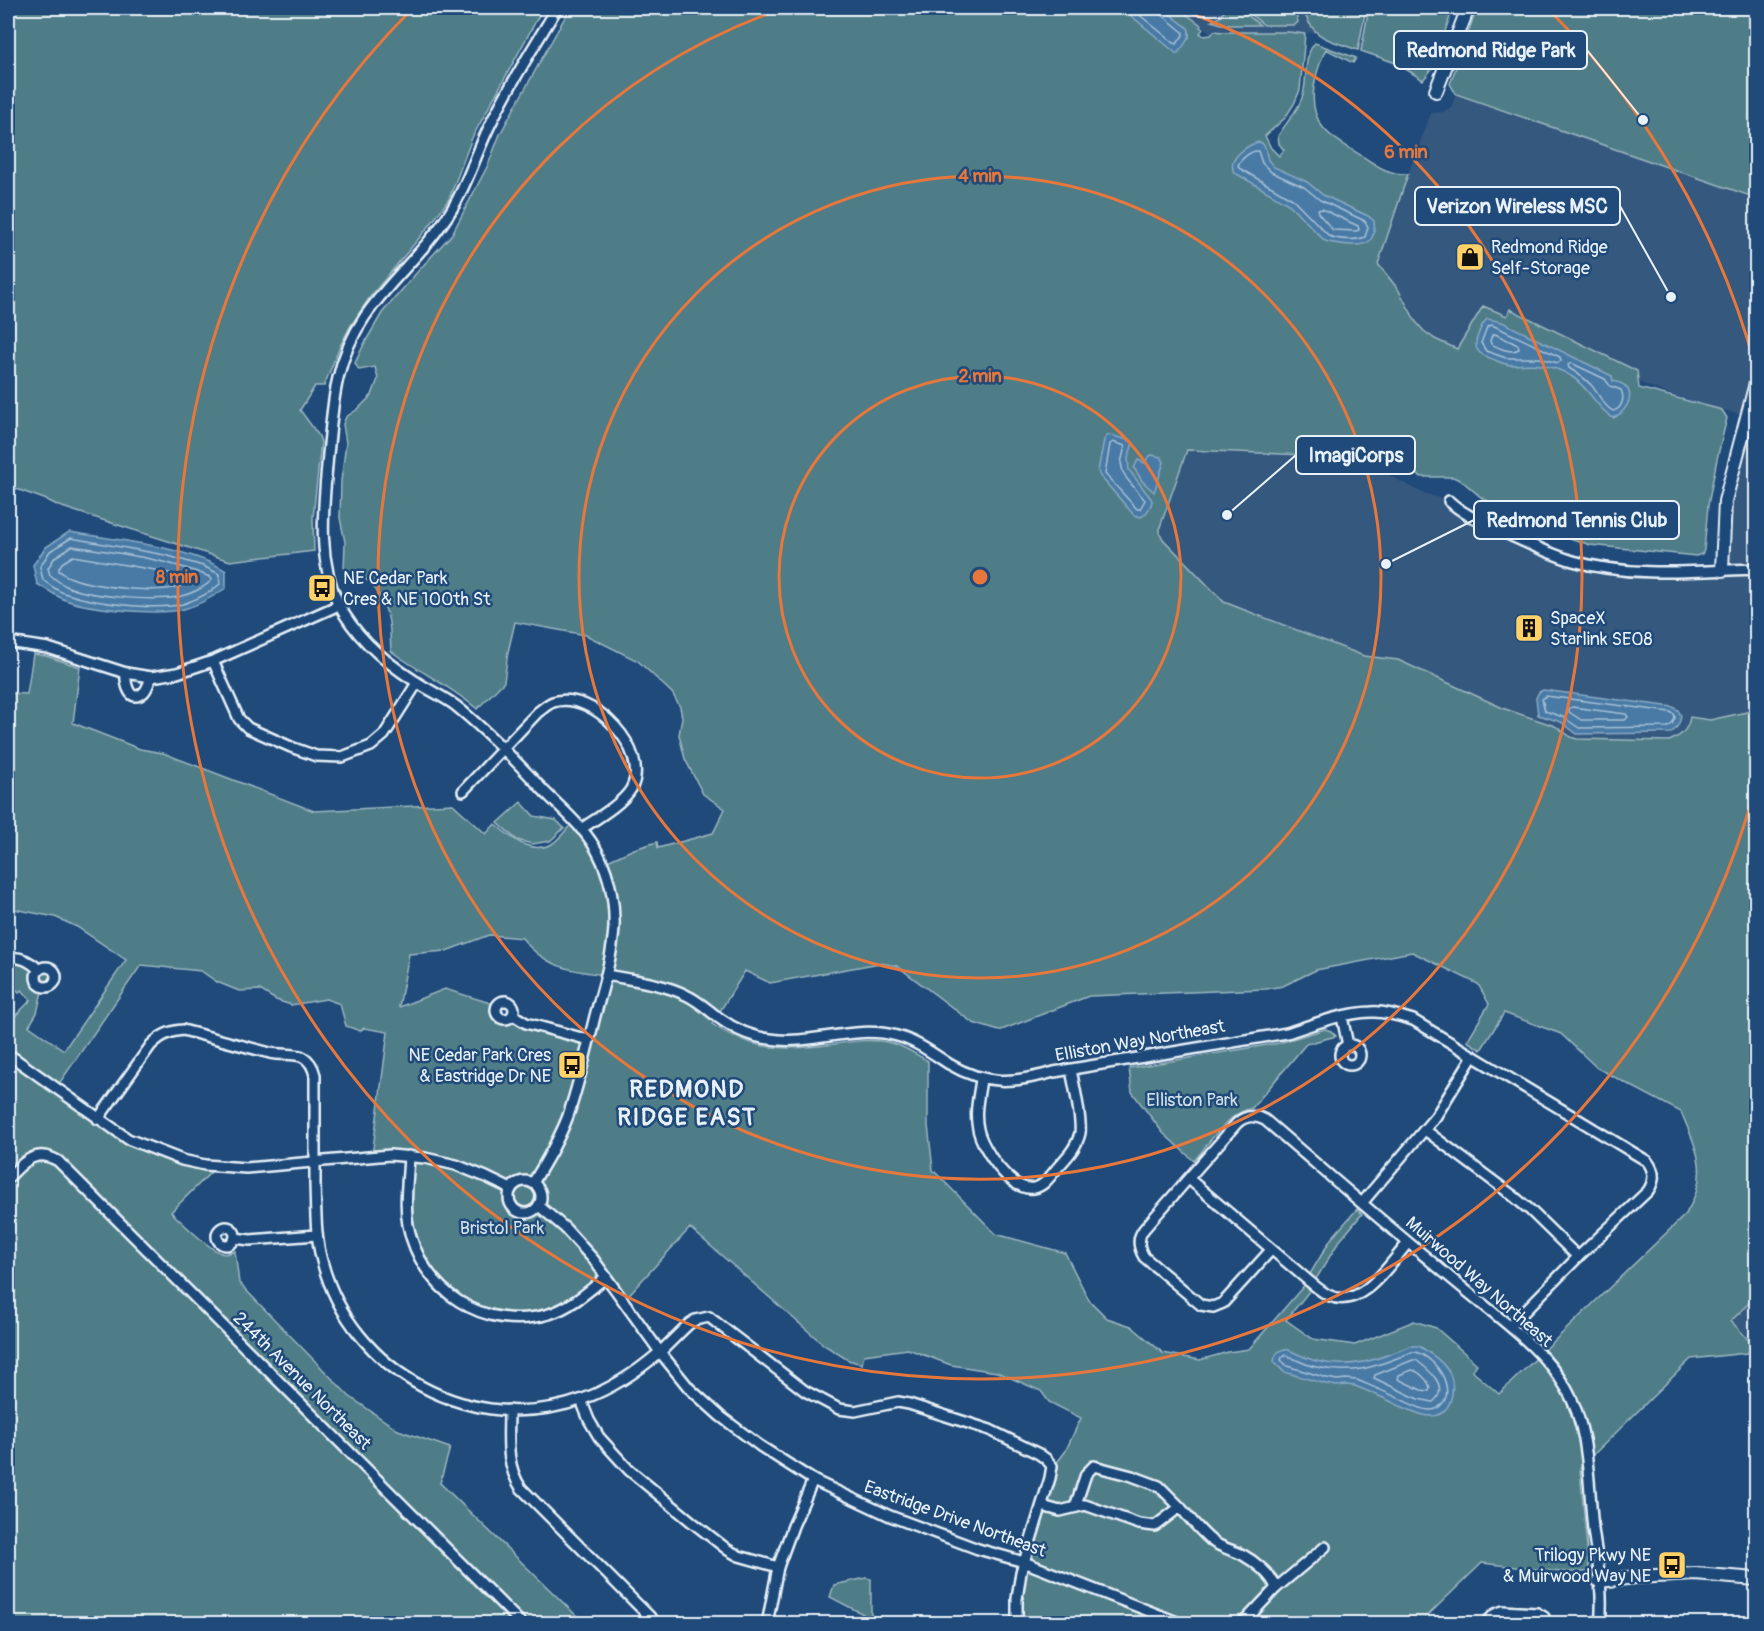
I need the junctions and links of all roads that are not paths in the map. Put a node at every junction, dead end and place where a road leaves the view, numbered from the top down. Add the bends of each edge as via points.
1 (557, 8) edge
2 (1468, 8) edge
3 (1436, 91) dead end
4 (1756, 382) edge
5 (1449, 501) dead end
6 (1756, 569) edge
7 (1722, 570) junction
8 (339, 605) junction
9 (8, 642) edge
10 (213, 661) junction
11 (126, 673) junction
12 (151, 677) junction
13 (417, 683) junction
14 (503, 749) junction
15 (463, 791) dead end
16 (581, 830) junction
17 (8, 957) edge
18 (39, 970) dead end
19 (606, 975) junction
20 (513, 1015) dead end
21 (1342, 1017) junction
22 (589, 1040) junction
23 (1348, 1045) dead end
24 (8, 1054) edge
25 (1473, 1056) junction
26 (1071, 1070) junction
27 (981, 1079) junction
28 (98, 1119) junction
29 (1425, 1130) junction
30 (409, 1156) junction
31 (315, 1161) junction
32 (8, 1178) edge
33 (1189, 1179) junction
34 (533, 1183) junction
35 (511, 1189) junction
36 (1362, 1203) junction
37 (538, 1206) junction
38 (316, 1235) junction
39 (235, 1238) dead end
40 (1408, 1243) junction
41 (1271, 1250) junction
42 (1578, 1257) junction
43 (606, 1277) junction
44 (1510, 1326) junction
45 (660, 1352) junction
46 (581, 1400) junction
47 (509, 1410) junction
48 (813, 1480) junction
49 (1042, 1506) junction
50 (1179, 1506) junction
51 (1075, 1507) junction
52 (1325, 1547) dead end
53 (1024, 1562) junction
54 (778, 1567) junction
55 (1756, 1579) edge
56 (1599, 1581) junction
57 (1276, 1588) junction
58 (522, 1623) edge
59 (657, 1623) edge
60 (767, 1623) edge
61 (1017, 1623) edge
62 (1182, 1623) edge
63 (1242, 1623) edge
64 (1485, 1623) edge
65 (1546, 1623) edge
66 (1600, 1623) edge

1 - 8 street via 492,119 454,207 369,309 346,350 334,398 322,516 325,561
2 - 3 street
4 - 7 street via 1725,501
5 - 7 street via 1464,514 1572,561 1651,572
6 - 7 street
8 - 10 street
8 - 13 street via 367,642
9 - 11 street via 48,648
10 - 12 street
10 - 13 street via 239,719 248,728 316,756 342,756 371,746 384,735
11 - 12 street
11 - 12 street via 126,688 137,696 147,689
13 - 14 street via 456,706
14 - 15 street
14 - 16 street
14 - 16 street via 538,712 558,701 579,701 592,707 616,728 634,758 634,781 622,800
16 - 19 street via 598,853 609,882 614,927
17 - 18 street via 22,958
19 - 22 street
19 - 27 street, Elliston Way Northeast via 673,989 697,1000 731,1026 770,1039 865,1032 889,1034 912,1041
20 - 22 street via 526,1023
21 - 23 street
21 - 25 street, Elliston Way Northeast via 1372,1012 1405,1017
21 - 26 street, Elliston Way Northeast via 1287,1032
22 - 34 street via 567,1117
24 - 28 street
25 - 29 street
25 - 42 street, Elliston Way Northeast via 1652,1167 1654,1174 1648,1191
26 - 27 street, Elliston Way Northeast via 1024,1080
26 - 27 street via 1080,1128 1078,1140 1046,1181 1033,1188 1018,1185 983,1145 976,1118
28 - 31 street via 128,1139 205,1165 246,1168
28 - 31 street via 157,1038 183,1030 307,1059 315,1075
29 - 36 street
29 - 42 street via 1521,1202
30 - 31 street
30 - 35 street via 456,1165
30 - 43 street via 406,1202 412,1242 432,1278 461,1304 491,1315 550,1314
31 - 38 street
32 - 58 street, 244th Avenue Northeast via 36,1157 58,1161
33 - 36 street, Muirwood Way Northeast via 1240,1120 1253,1116 1265,1120
33 - 41 street
33 - 41 street via 1142,1232 1139,1246 1144,1257 1201,1305 1214,1307 1224,1303
34 - 35 street via 523,1181
34 - 37 street via 541,1196
35 - 37 street via 511,1205 519,1212 530,1213
36 - 40 street, Muirwood Way Northeast
37 - 43 street, Eastridge Drive Northeast via 565,1228
38 - 39 street
38 - 47 street via 340,1307 370,1348 432,1392 464,1404
40 - 41 street via 1367,1289 1354,1296 1336,1298
40 - 44 street, Muirwood Way Northeast
42 - 44 street
43 - 45 street, Eastridge Drive Northeast
44 - 56 street, Muirwood Way Northeast via 1555,1372 1573,1402 1587,1460
45 - 46 street via 616,1384
45 - 48 street, Eastridge Drive Northeast via 689,1388 720,1416
45 - 49 street via 689,1324 709,1317 805,1391 833,1407 855,1411 898,1402 990,1430 1039,1454 1052,1467
46 - 47 street
46 - 54 street via 599,1437 629,1470 728,1550
47 - 59 street via 514,1478
48 - 53 street, Eastridge Drive Northeast via 890,1516
48 - 54 street
49 - 51 street via 1060,1511
49 - 53 street
50 - 51 street via 1155,1527 1085,1505
50 - 51 street via 1159,1486 1094,1466 1086,1474
50 - 57 street via 1214,1543 1258,1566
52 - 57 street
53 - 61 street
53 - 62 street, Eastridge Drive Northeast
54 - 60 street
55 - 56 street via 1695,1574
56 - 66 street, Muirwood Way Northeast
57 - 63 street
64 - 65 street via 1503,1611 1541,1614

